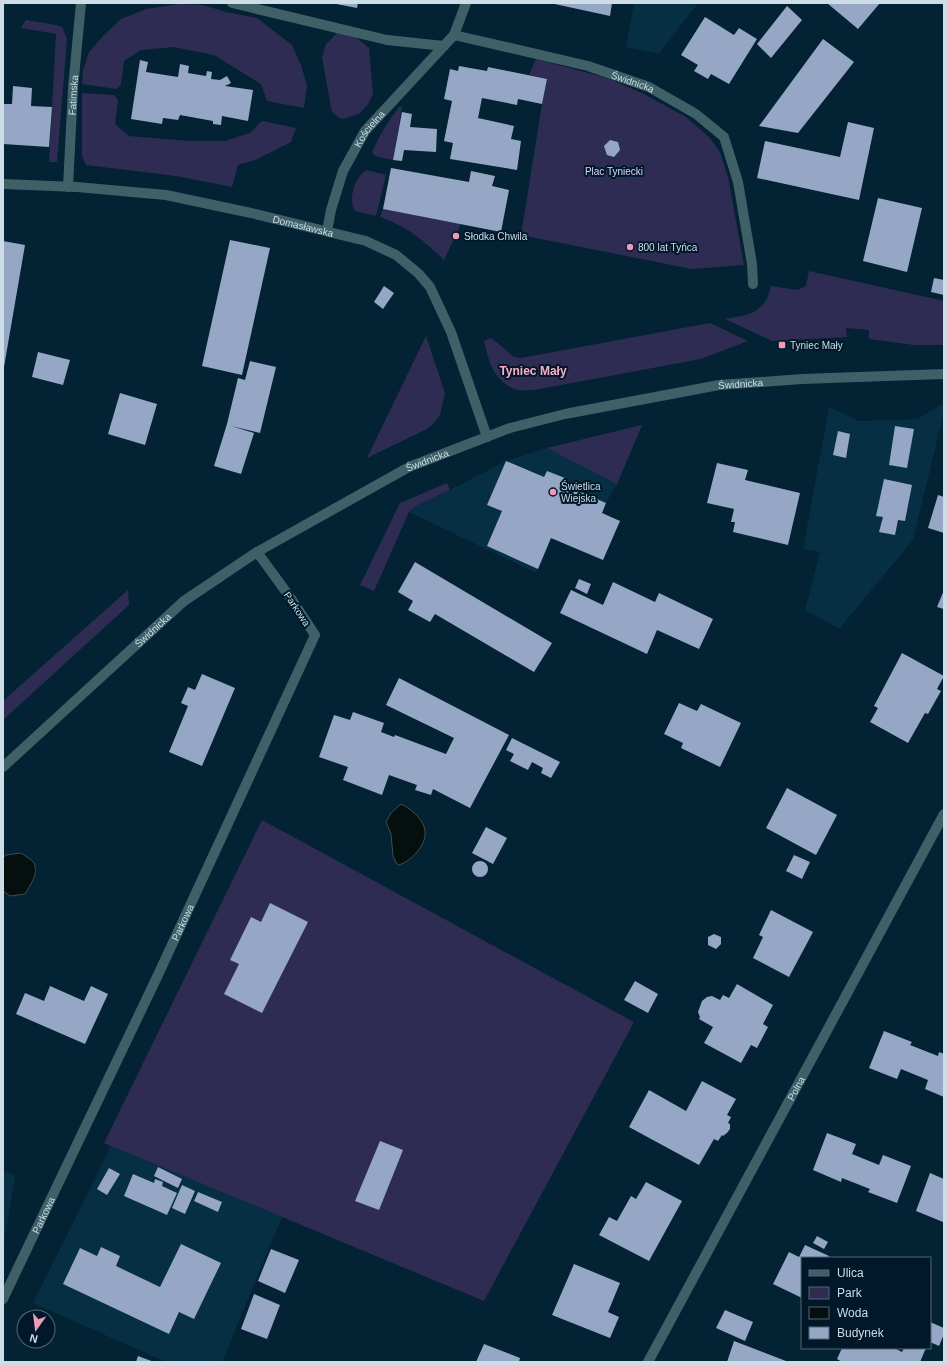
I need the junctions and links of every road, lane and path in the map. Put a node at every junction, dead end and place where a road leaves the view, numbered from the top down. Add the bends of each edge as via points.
1 (81, 3) edge
2 (232, 3) edge
3 (466, 3) edge
4 (454, 35) junction
5 (444, 46) junction
6 (3, 184) edge
7 (68, 187) junction
8 (326, 231) junction
9 (753, 284) dead end
10 (944, 374) edge
11 (487, 437) junction
12 (257, 552) junction
13 (3, 767) edge
14 (944, 814) edge
15 (3, 1299) edge
16 (648, 1362) edge

1 - 7 street, Fatimska
2 - 5 street via 387,40
3 - 4 street, Kościelna
4 - 5 street, Kościelna
4 - 9 street, Świdnicka via 588,66 649,87 696,114 724,138 738,182
5 - 8 street, Kościelna via 366,132 343,170
6 - 7 street, Domasławska
7 - 8 street, Domasławska via 166,195
8 - 11 street, Domasławska via 366,241 396,255 430,287 451,332
10 - 11 street, Świdnicka via 719,385 553,417
11 - 12 street, Świdnicka via 409,467
12 - 13 street, Świdnicka via 184,601
12 - 15 street, Parkowa via 315,635 158,975
14 - 16 street, Polna

